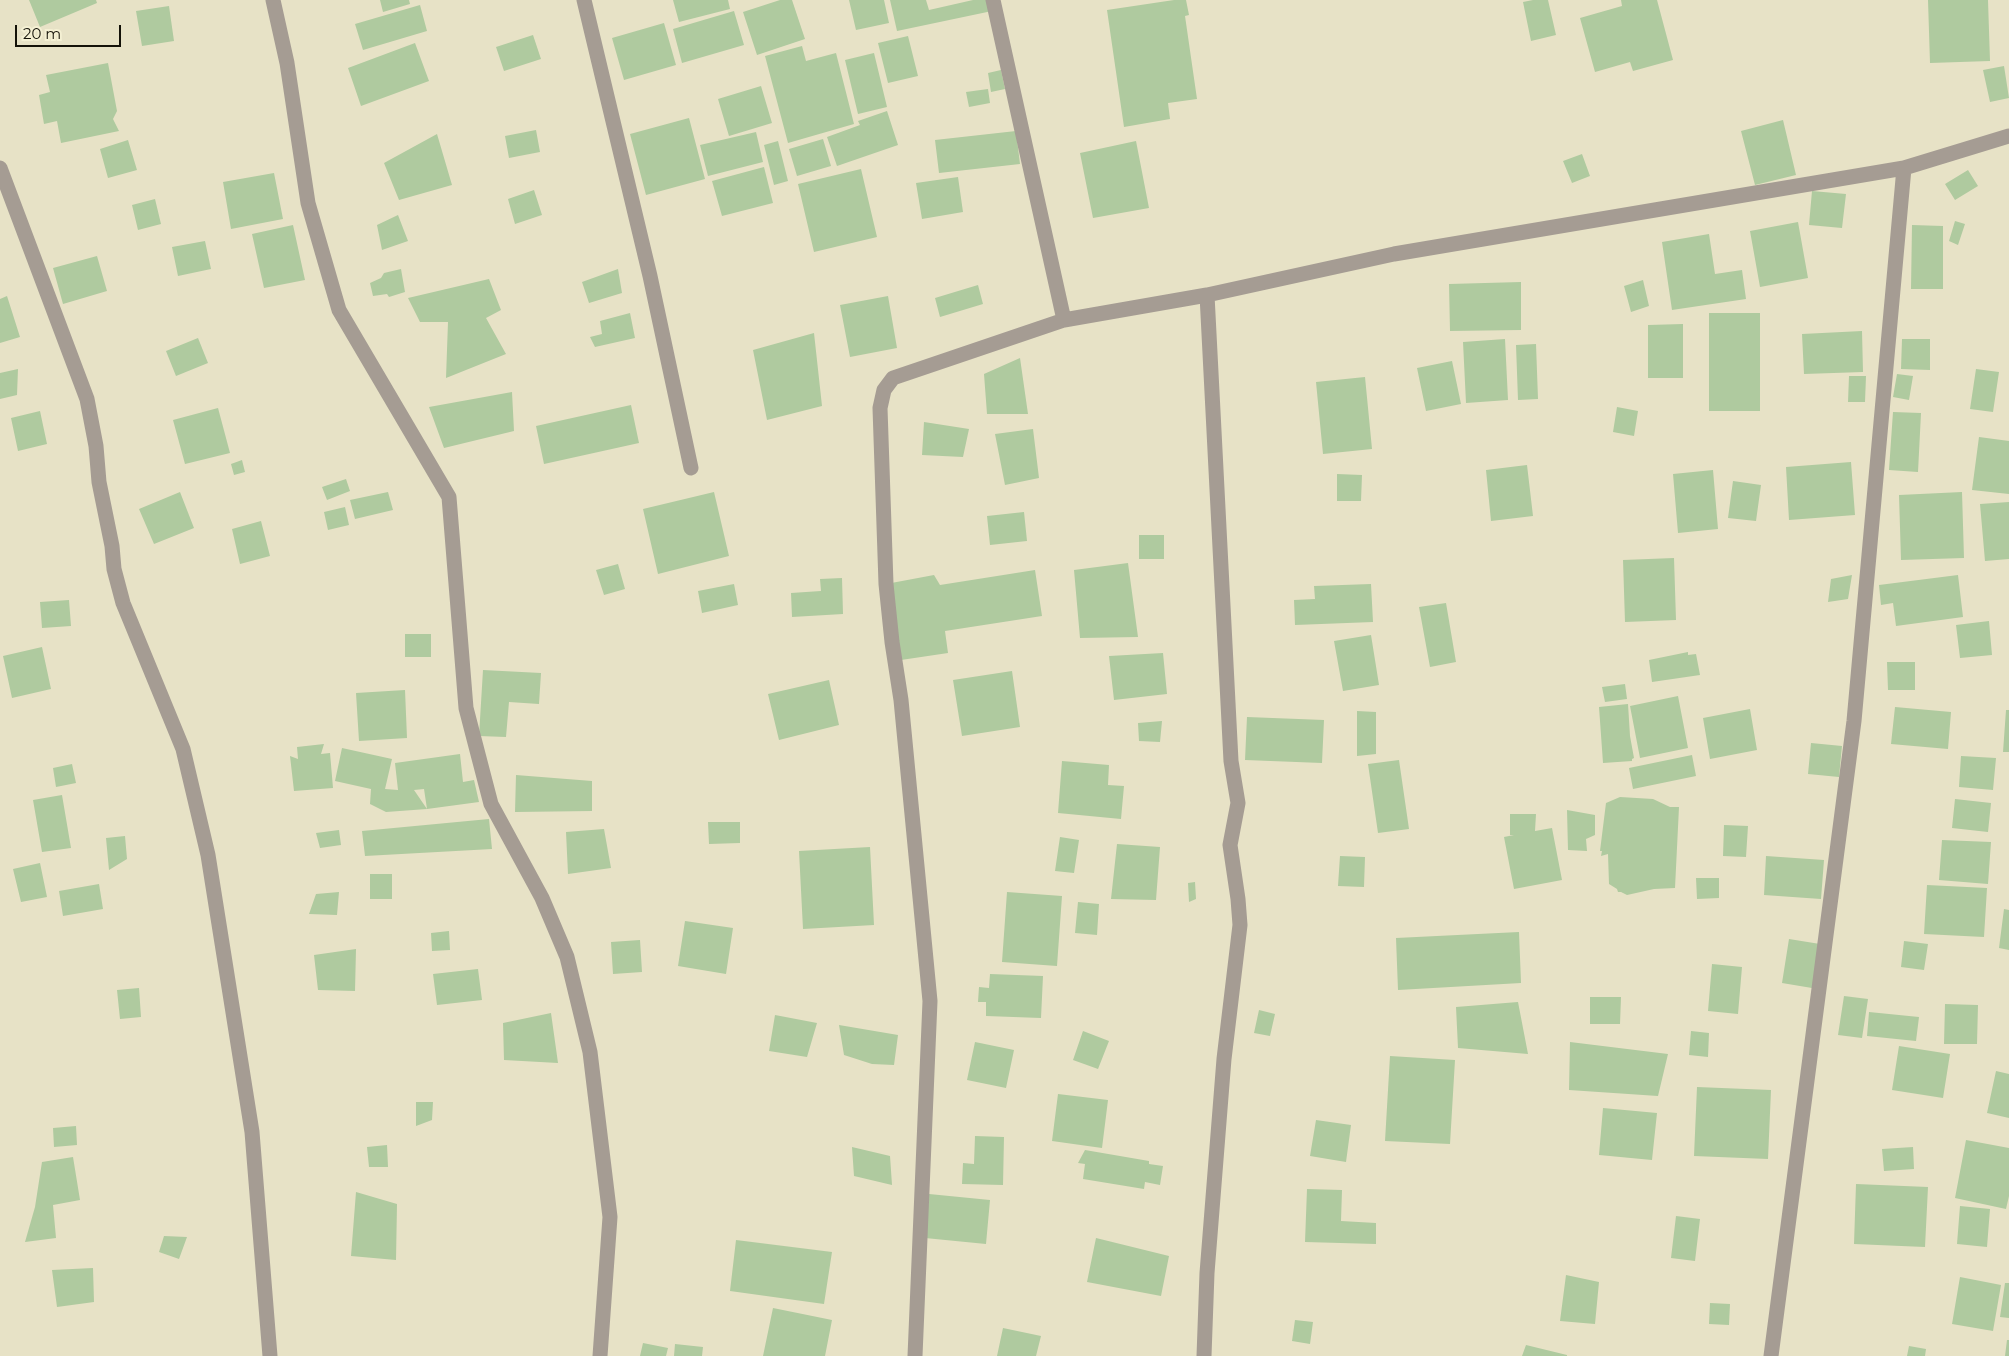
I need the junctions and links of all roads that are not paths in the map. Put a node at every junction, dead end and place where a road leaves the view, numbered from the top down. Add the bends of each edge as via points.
1 (273, 0) edge
2 (584, 0) edge
3 (993, 0) edge
4 (2009, 136) edge
5 (0, 168) edge
6 (1904, 168) junction
7 (1207, 295) junction
8 (1064, 320) junction
9 (691, 468) dead end
10 (270, 1356) edge
11 (600, 1356) edge
12 (915, 1356) edge
13 (1204, 1356) edge
14 (1771, 1356) edge

1 - 11 street via 287,63 308,203 339,310 449,497 466,708 491,804 542,898 568,957 590,1052 610,1217
2 - 9 street via 650,276
3 - 8 street
4 - 6 street
5 - 10 street via 87,399 116,578 123,604 183,749 203,836 252,1132
6 - 7 street via 1394,254
6 - 14 street via 1854,721
7 - 8 street
7 - 13 street via 1230,761 1238,803 1230,845 1240,925 1224,1059 1207,1273
8 - 12 street via 893,378 884,390 880,408 886,584 901,700 930,1001

